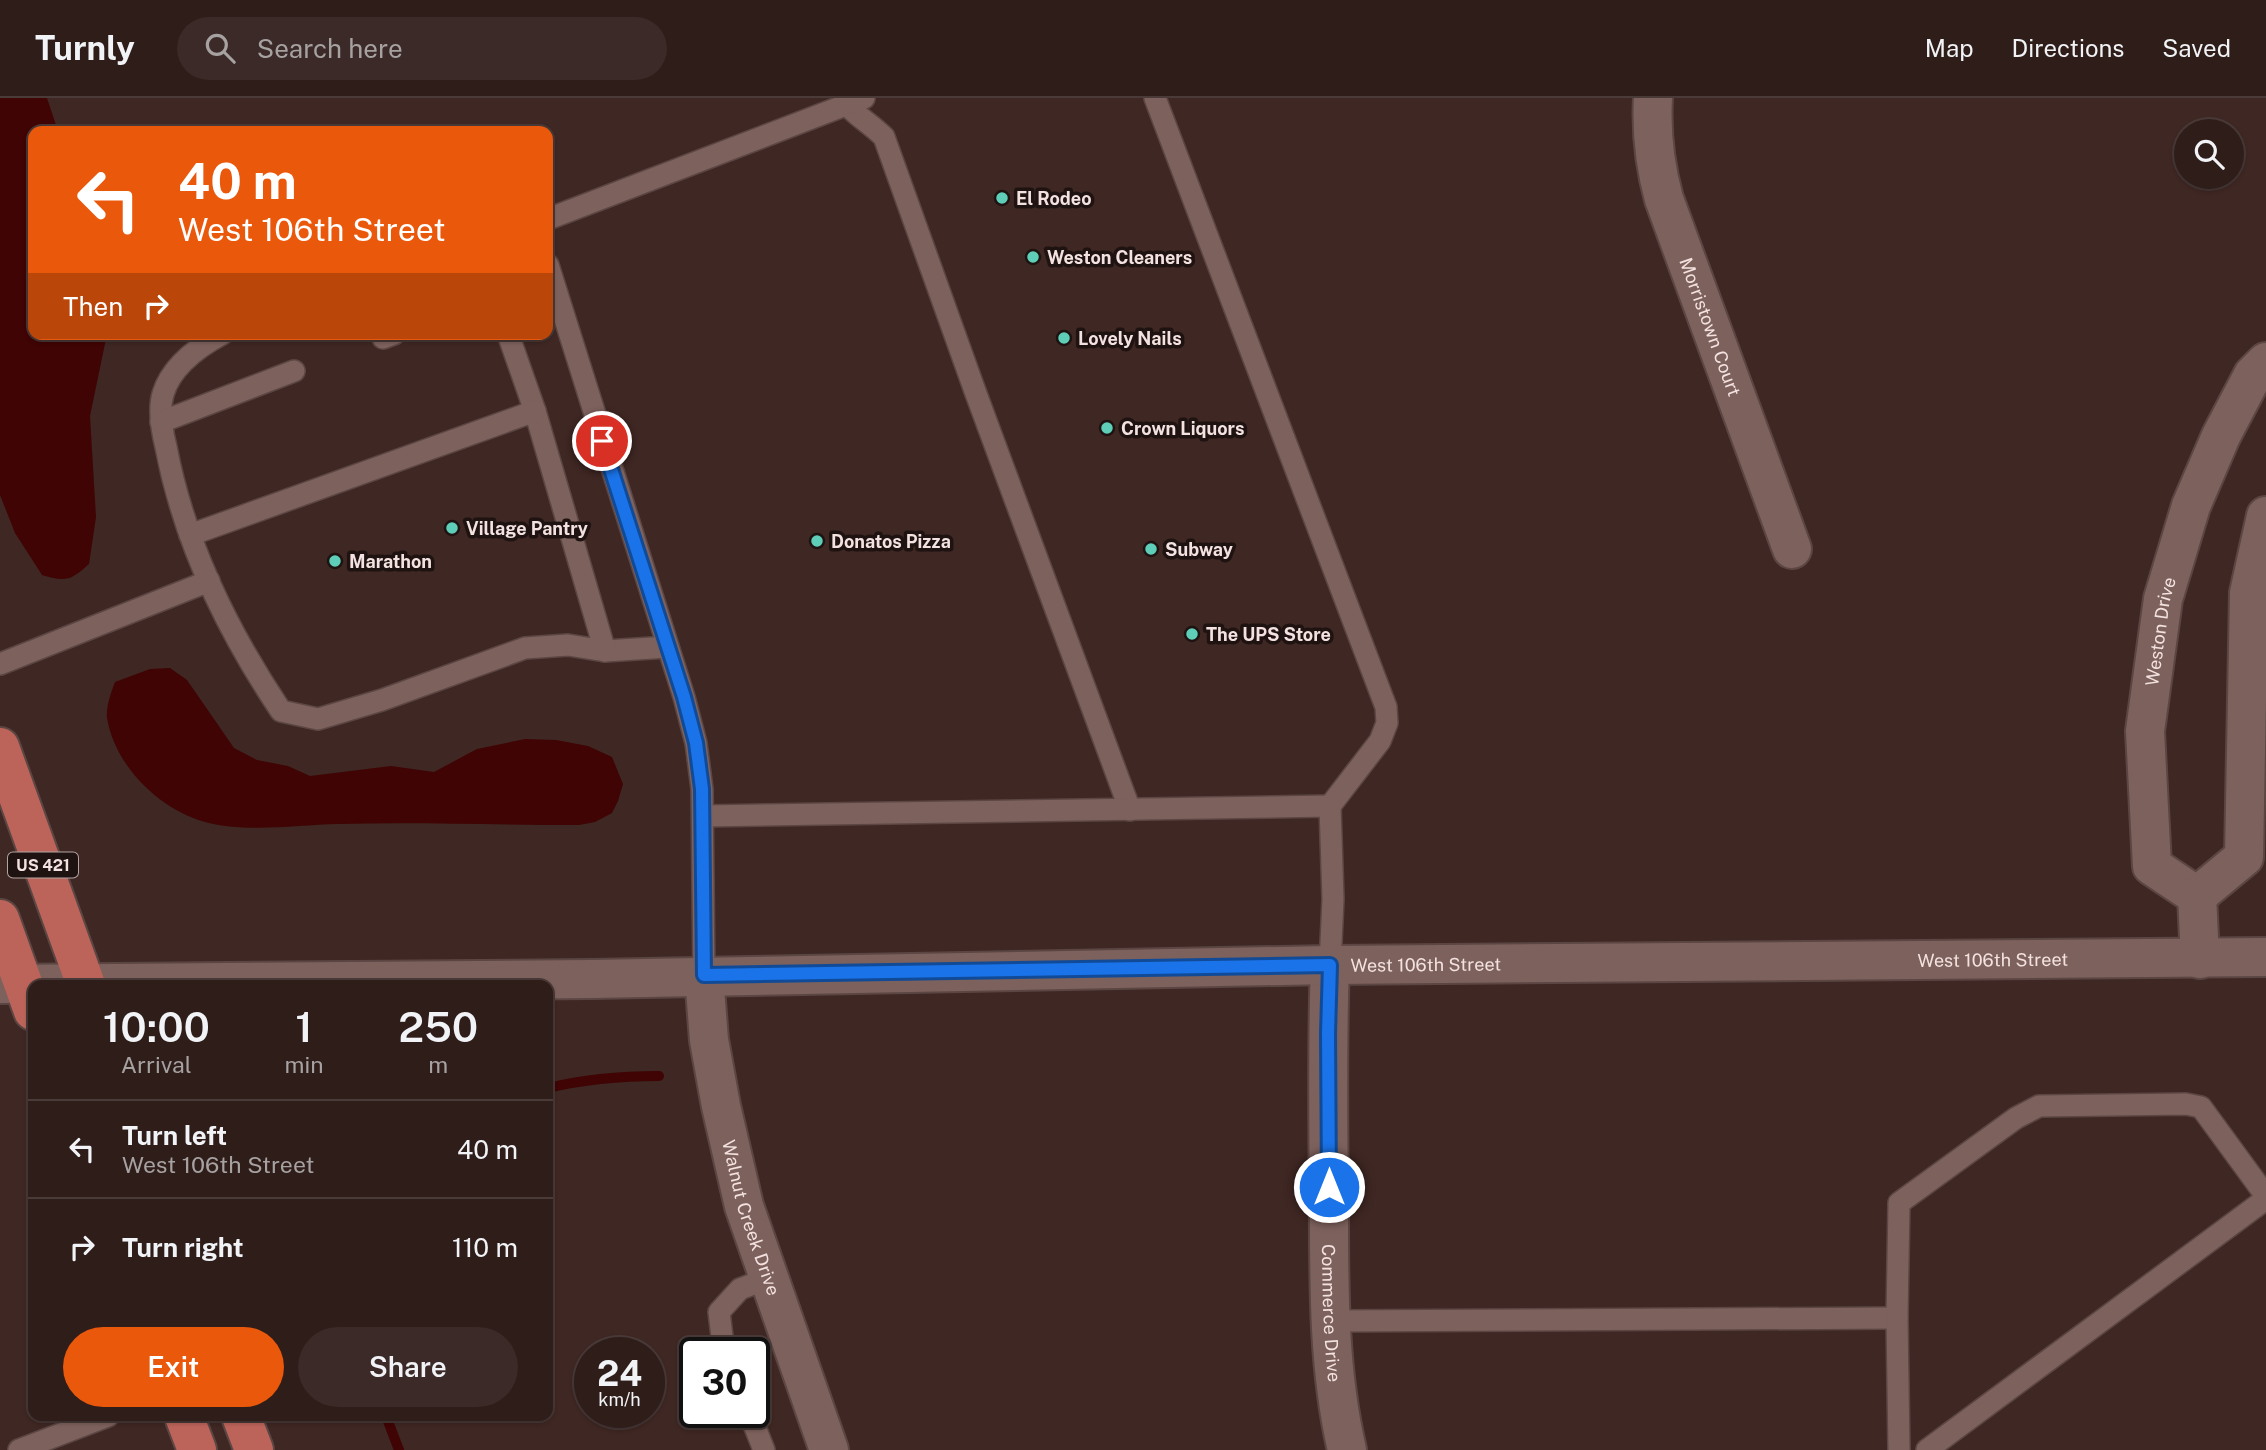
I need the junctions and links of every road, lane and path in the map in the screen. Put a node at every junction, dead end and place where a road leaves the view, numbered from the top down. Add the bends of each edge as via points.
1 (1155, 98) edge
2 (1653, 98) edge
3 (855, 101) edge
4 (553, 217) edge
5 (553, 281) edge
6 (211, 340) edge
7 (510, 340) edge
8 (2266, 362) edge
9 (294, 372) dead end
10 (535, 411) junction
11 (161, 422) junction
12 (2266, 516) edge
13 (190, 535) junction
14 (1792, 549) dead end
15 (209, 581) junction
16 (668, 647) junction
17 (605, 651) junction
18 (0, 664) edge
19 (0, 747) edge
20 (1330, 806) junction
21 (1130, 810) junction
22 (703, 816) junction
23 (2197, 896) junction
24 (0, 919) edge
25 (2266, 957) edge
26 (2200, 959) junction
27 (1330, 965) junction
28 (704, 975) junction
29 (85, 980) edge
30 (482, 980) edge
31 (19, 993) edge
32 (2266, 1198) edge
33 (769, 1278) junction
34 (1897, 1318) junction
35 (1329, 1321) junction
36 (722, 1337) edge
37 (95, 1421) edge
38 (186, 1421) edge
39 (243, 1421) edge
40 (755, 1428) edge
41 (19, 1450) edge
42 (197, 1450) edge
43 (254, 1450) edge
44 (764, 1450) edge
45 (829, 1450) edge
46 (1347, 1450) edge
47 (1899, 1450) edge
48 (1927, 1450) edge

1 - 20 lane via 1386,707 1387,723 1380,741
2 - 14 street, Morristown Court via 1653,144 1664,199
3 - 4 lane
3 - 21 lane via 859,119 884,138
5 - 16 lane
6 - 11 lane via 179,365 163,394
7 - 10 lane
8 - 23 street, Weston Drive via 2253,375 2221,436 2191,506 2164,599 2145,731 2152,866
9 - 11 lane
10 - 13 lane
10 - 17 lane
11 - 13 lane
12 - 23 street via 2249,593 2244,857
13 - 15 lane
15 - 17 lane via 253,670 281,711 318,719 525,648 568,645
15 - 18 lane
16 - 17 lane
16 - 22 lane via 696,743
19 - 29 main road, US 421
20 - 21 lane
20 - 27 lane
21 - 22 lane
22 - 28 lane
23 - 26 street
24 - 31 main road
25 - 26 street, West 106th Street
26 - 27 street, West 106th Street
27 - 28 street, West 106th Street
27 - 35 street, Commerce Drive
28 - 30 street, West 106th Street
28 - 33 street, Walnut Creek Drive via 721,1106 744,1206
32 - 34 lane via 2201,1107 2039,1106 1899,1203
32 - 48 lane
33 - 36 lane via 740,1289 719,1312
33 - 45 street, Walnut Creek Drive
34 - 35 lane
34 - 47 lane
35 - 46 street, Commerce Drive
37 - 41 lane
38 - 42 main road
39 - 43 main road
40 - 44 lane

